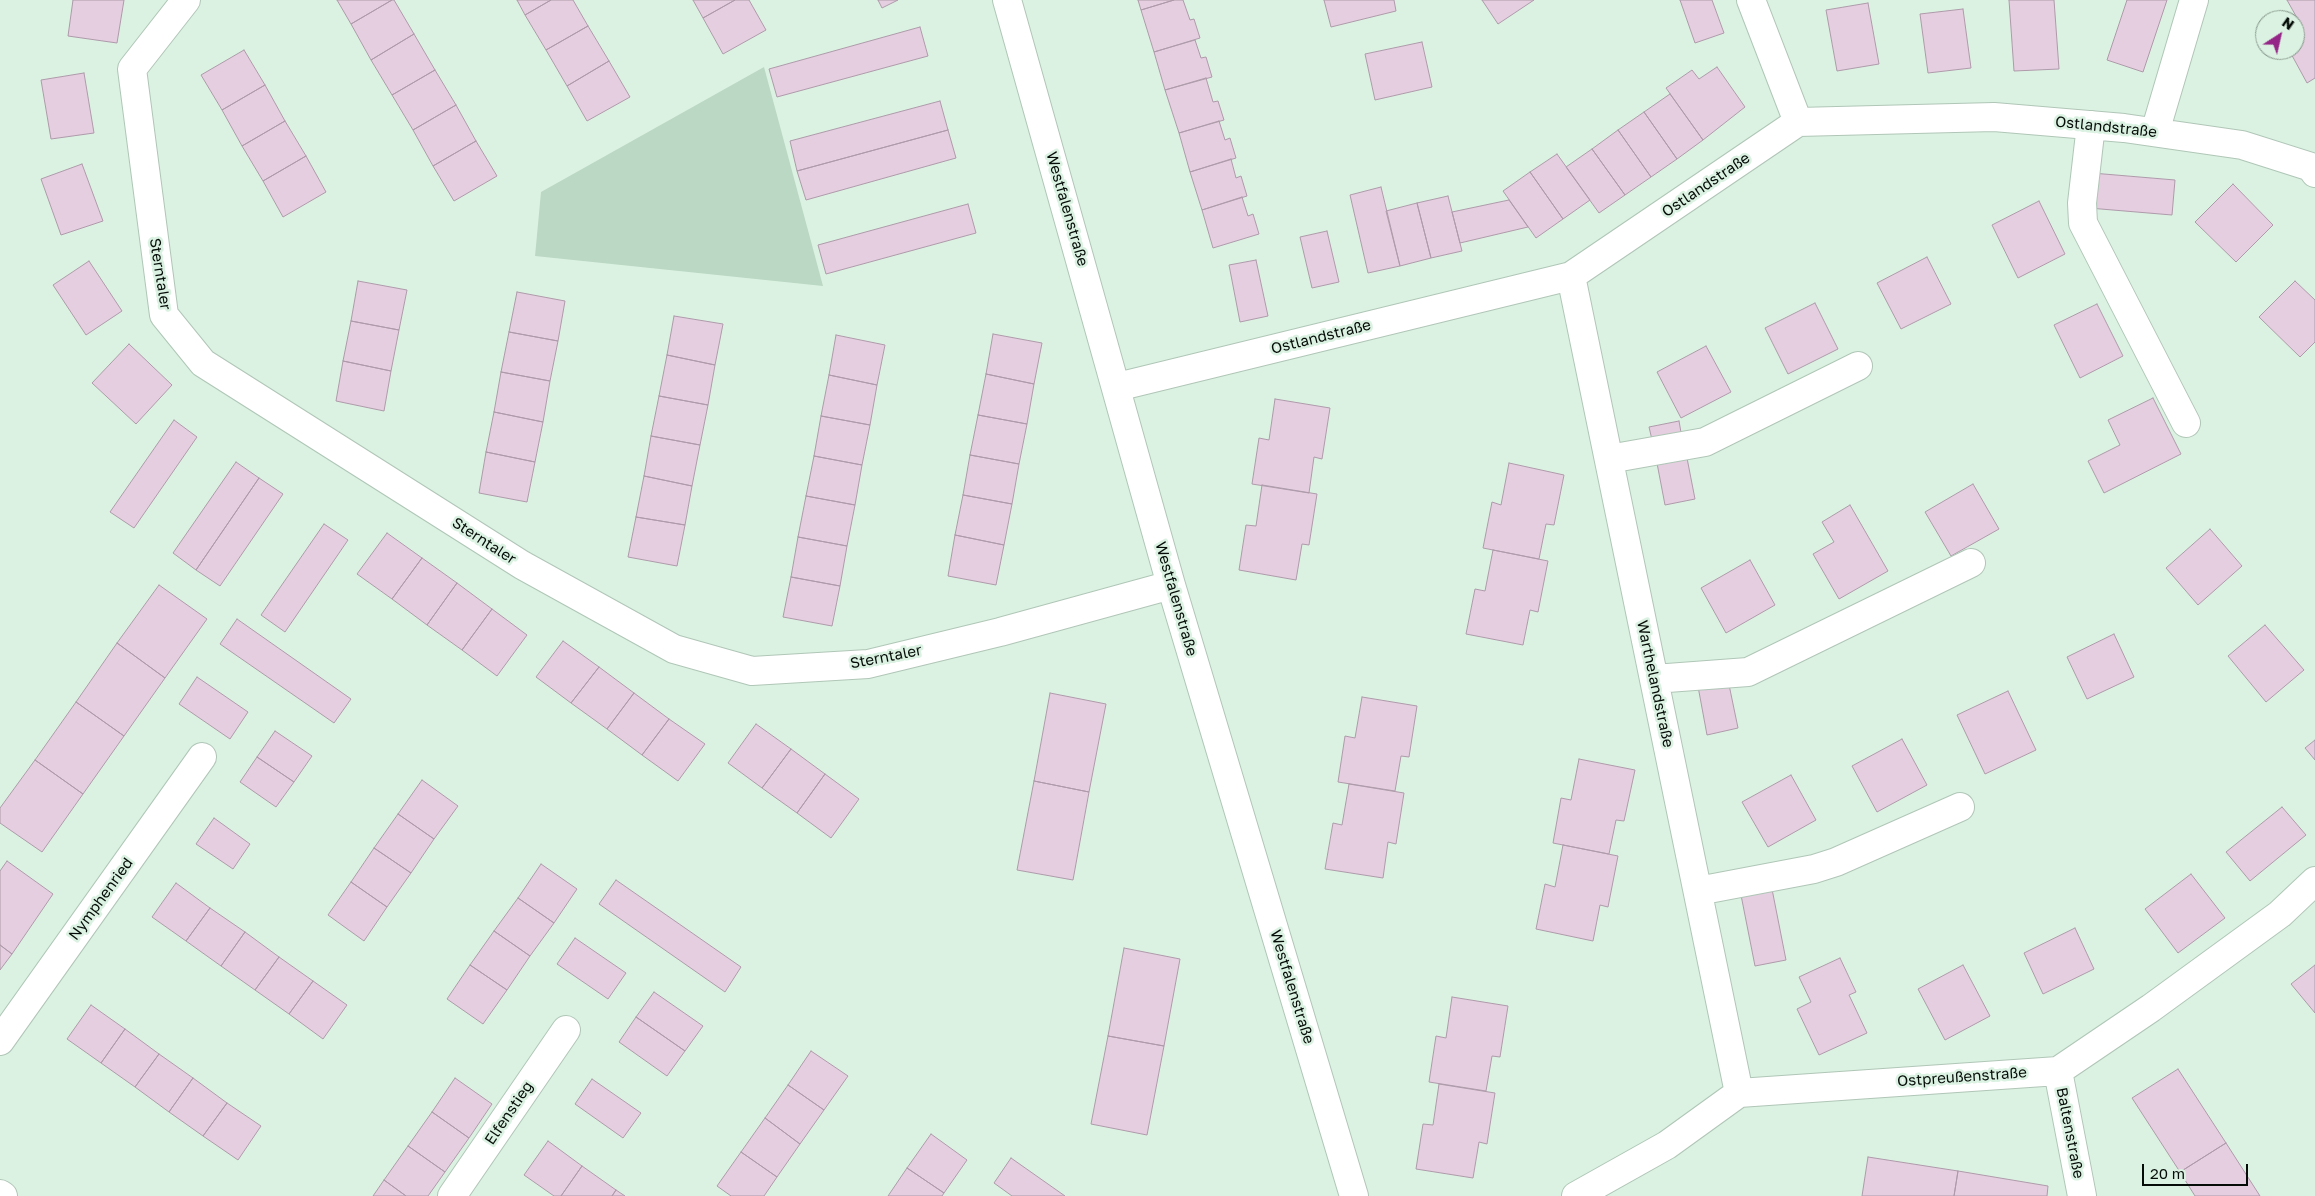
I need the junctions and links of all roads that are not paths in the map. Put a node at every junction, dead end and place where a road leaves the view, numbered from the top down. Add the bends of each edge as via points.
1 (186, 0) edge
2 (1007, 0) edge
3 (1751, 0) edge
4 (2194, 0) edge
5 (1798, 122) junction
6 (2091, 125) junction
7 (2155, 132) junction
8 (2314, 167) edge
9 (1571, 276) junction
10 (1858, 366) dead end
11 (1117, 387) junction
12 (2186, 423) dead end
13 (1609, 459) junction
14 (1971, 563) dead end
15 (1171, 585) junction
16 (1654, 679) junction
17 (202, 757) dead end
18 (1960, 807) dead end
19 (2315, 881) edge
20 (1698, 891) junction
21 (566, 1030) dead end
22 (0, 1041) edge
23 (2058, 1071) junction
24 (1739, 1093) junction
25 (0, 1194) edge
26 (3, 1196) edge
27 (452, 1196) edge
28 (1354, 1196) edge
29 (1576, 1196) edge
30 (2082, 1196) edge

1 - 15 street, Sterntaler via 132,69 164,315 202,363 522,565 674,649 752,672 868,664
2 - 11 street, Westfalenstraße
3 - 5 street
4 - 7 street
5 - 6 street, Ostlandstraße via 1994,117
5 - 9 street, Ostlandstraße
6 - 7 street, Ostlandstraße
6 - 12 street via 2082,203 2083,223
7 - 8 street, Ostlandstraße via 2242,145
9 - 11 street, Ostlandstraße
9 - 13 street, Warthelandstraße
10 - 13 street via 1705,442
11 - 15 street, Westfalenstraße
13 - 16 street, Warthelandstraße
14 - 16 street via 1748,672
15 - 28 street, Westfalenstraße
16 - 20 street, Warthelandstraße
17 - 22 street, Nymphenried
18 - 20 street via 1828,865
19 - 23 street via 2280,914
20 - 24 street, Warthelandstraße
21 - 27 street, Elfenstieg
23 - 24 street, Ostpreußenstraße
23 - 30 street, Baltenstraße
24 - 29 street via 1667,1145
25 - 26 street

